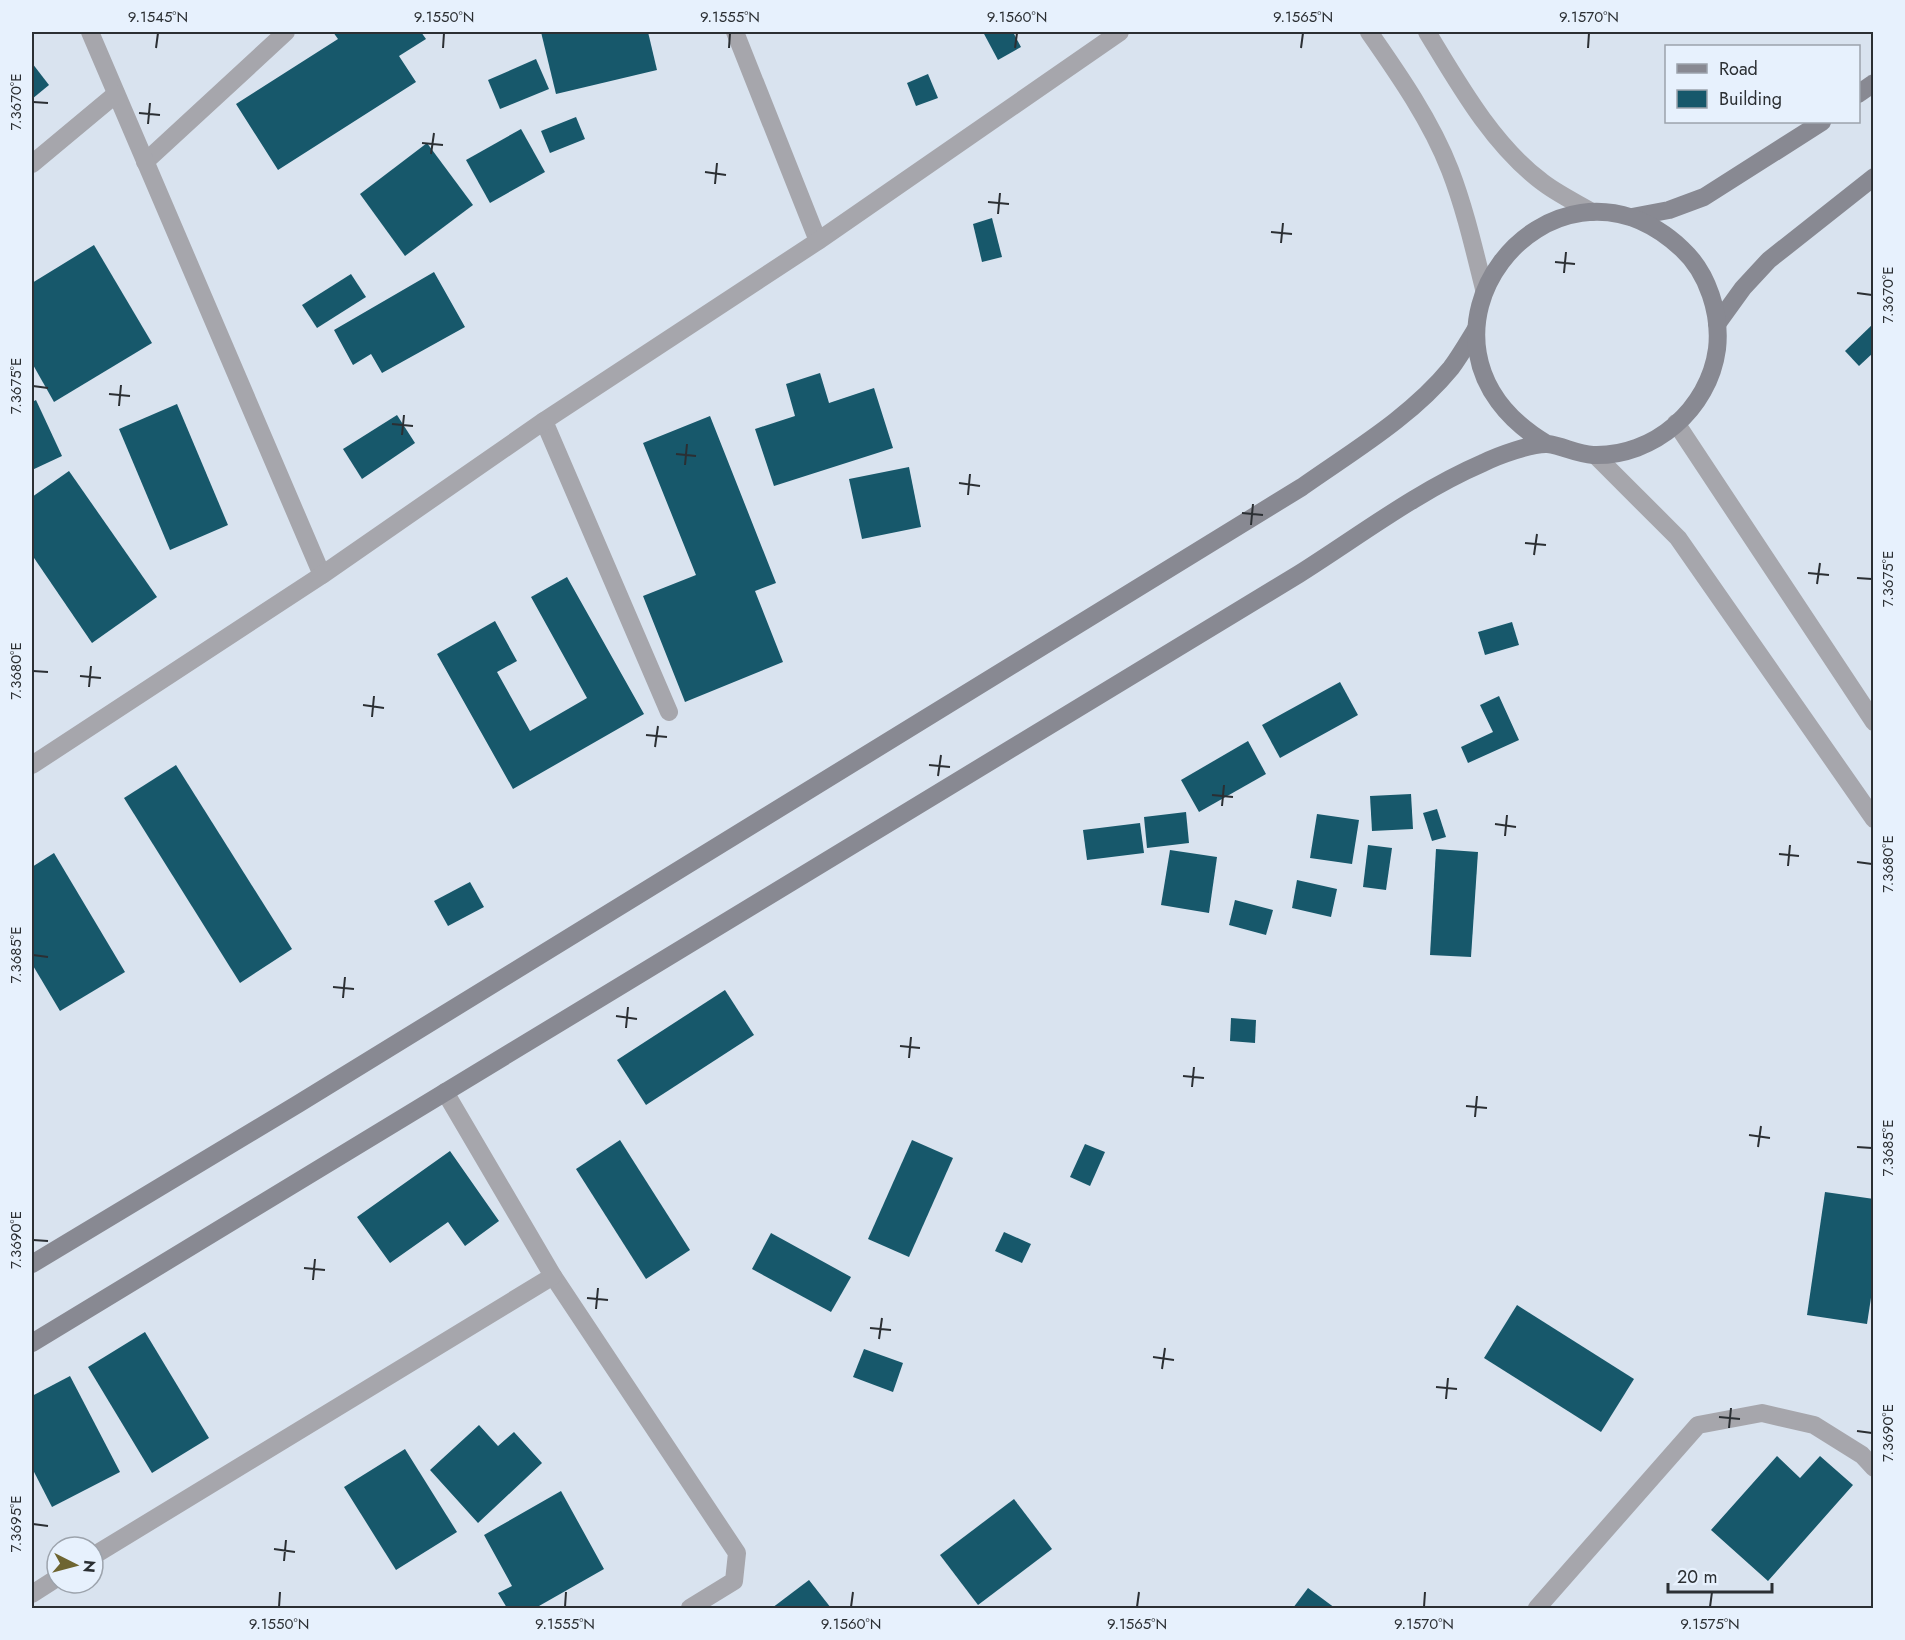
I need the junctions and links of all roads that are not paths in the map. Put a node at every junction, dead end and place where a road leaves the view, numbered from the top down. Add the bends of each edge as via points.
1 (90, 32) edge
2 (286, 32) edge
3 (735, 32) edge
4 (1120, 32) edge
5 (1369, 32) edge
6 (1427, 32) edge
7 (1874, 83) edge
8 (1860, 93) edge
9 (116, 94) junction
10 (1820, 123) edge
11 (146, 162) junction
12 (32, 164) edge
13 (1874, 177) edge
14 (1592, 212) junction
15 (1632, 217) junction
16 (818, 240) junction
17 (1484, 289) junction
18 (1717, 324) junction
19 (1476, 329) junction
20 (544, 421) junction
21 (1676, 423) junction
22 (1546, 444) junction
23 (1595, 455) junction
24 (322, 575) junction
25 (669, 712) dead end
26 (1874, 722) edge
27 (32, 765) edge
28 (1874, 819) edge
29 (445, 1092) junction
30 (32, 1264) edge
31 (553, 1275) junction
32 (32, 1343) edge
33 (1874, 1468) edge
34 (105, 1549) edge
35 (45, 1586) edge
36 (32, 1594) edge
37 (690, 1608) edge
38 (1537, 1608) edge

1 - 9 street
2 - 11 street
3 - 16 street
4 - 16 street
5 - 17 street via 1404,82 1449,168
6 - 14 street via 1456,79 1517,159 1541,182
7 - 8 main road
9 - 11 street
9 - 12 street
10 - 15 main road via 1704,197 1669,210
11 - 24 street
13 - 18 main road via 1769,260
14 - 15 main road
14 - 17 main road via 1558,218 1527,234 1502,258
15 - 18 main road via 1665,233 1691,257 1709,289
16 - 20 street
17 - 19 main road
18 - 21 main road via 1711,374 1700,396
19 - 22 main road via 1478,358 1487,385 1502,409 1522,429
19 - 30 main road via 1451,367 1425,395 1302,487
20 - 24 street
20 - 25 street
21 - 23 main road via 1644,445 1620,453
21 - 26 street
22 - 23 main road
22 - 29 main road via 1483,462 1444,482
23 - 28 street via 1678,538
24 - 27 street
29 - 31 street
29 - 32 main road
31 - 34 street
31 - 37 street via 737,1552 734,1581
33 - 38 street via 1862,1455 1815,1425 1762,1413 1698,1425
35 - 36 street

